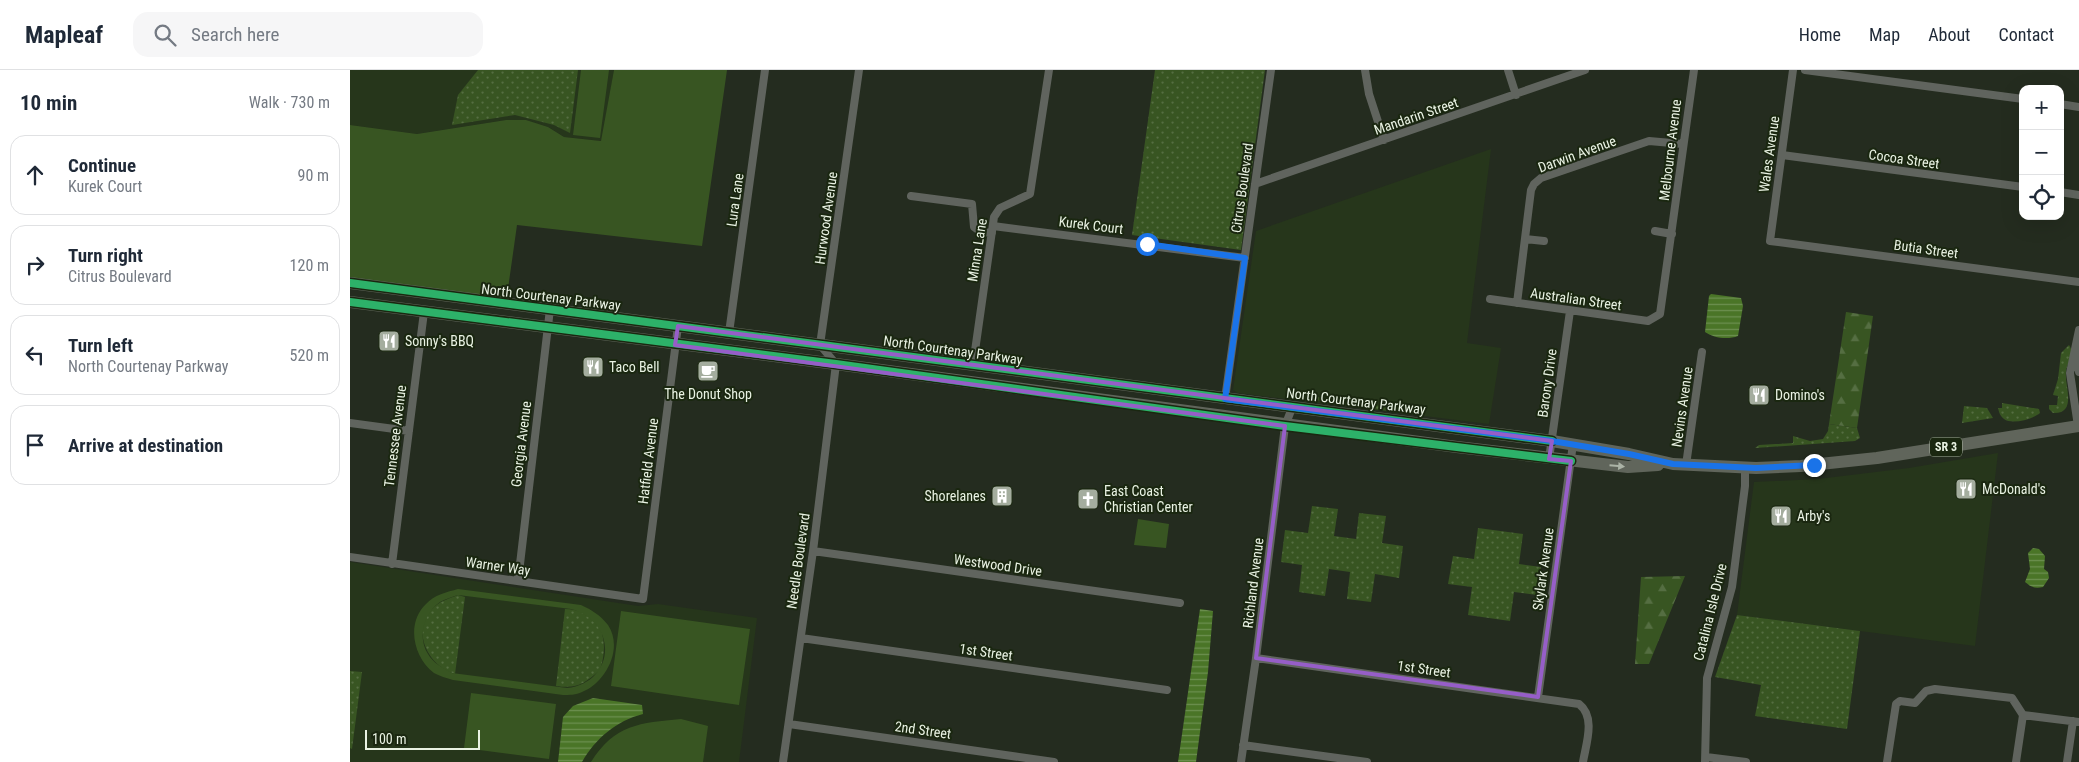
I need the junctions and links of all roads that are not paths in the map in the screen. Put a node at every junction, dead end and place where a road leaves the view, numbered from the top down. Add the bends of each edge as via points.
1 (765, 70) edge
2 (859, 70) edge
3 (1049, 70) edge
4 (1271, 70) edge
5 (1365, 70) edge
6 (1508, 70) edge
7 (1585, 70) edge
8 (1694, 70) edge
9 (1793, 70) edge
10 (1805, 70) edge
11 (1516, 94) junction
12 (2019, 98) edge
13 (2064, 105) edge
14 (2079, 107) edge
15 (1384, 140) junction
16 (1683, 144) junction
17 (1782, 155) junction
18 (1255, 184) junction
19 (2019, 186) edge
20 (2064, 193) edge
21 (2079, 195) edge
22 (911, 196) dead end
23 (992, 229) junction
24 (1655, 231) dead end
25 (1672, 234) junction
26 (1525, 239) junction
27 (1544, 241) dead end
28 (1770, 241) joint
29 (1245, 258) junction
30 (2079, 282) edge
31 (350, 283) edge
32 (1490, 299) dead end
33 (350, 302) edge
34 (1517, 303) junction
35 (550, 309) junction
36 (1570, 311) junction
37 (424, 312) junction
38 (1657, 318) joint
39 (678, 326) junction
40 (548, 328) junction
41 (2079, 330) edge
42 (728, 333) junction
43 (675, 345) junction
44 (820, 345) junction
45 (2076, 350) junction
46 (1702, 352) dead end
47 (836, 364) junction
48 (973, 365) junction
49 (2079, 372) edge
50 (1225, 399) junction
51 (1292, 408) junction
52 (350, 423) edge
53 (1285, 426) junction
54 (2079, 426) edge
55 (409, 431) junction
56 (1552, 441) junction
57 (1573, 444) junction
58 (1549, 459) junction
59 (1571, 461) junction
60 (1680, 464) junction
61 (1745, 468) junction
62 (813, 551) junction
63 (350, 557) edge
64 (392, 564) junction
65 (518, 582) junction
66 (643, 599) joint
67 (1180, 603) dead end
68 (801, 638) junction
69 (1256, 658) junction
70 (1167, 690) dead end
71 (1538, 697) junction
72 (2023, 715) junction
73 (2076, 721) edge
74 (788, 724) junction
75 (1244, 745) junction
76 (1705, 759) edge
77 (783, 762) edge
78 (1054, 762) edge
79 (1241, 762) edge
80 (1367, 762) edge
81 (1583, 762) edge
82 (1746, 762) edge
83 (1887, 762) edge
84 (2016, 762) edge
85 (2067, 762) edge

1 - 42 street, Lura Lane
2 - 44 street, Hurwood Avenue
3 - 23 street, Minna Lane via 1033,188 1024,198 1000,208
4 - 18 street, Citrus Boulevard
5 - 15 street
6 - 11 street
7 - 11 street, Mandarin Street
8 - 16 street, Melbourne Avenue
9 - 17 street, Wales Avenue
10 - 12 street
11 - 15 street, Mandarin Street
13 - 14 street
15 - 18 street, Mandarin Street
16 - 25 street, Melbourne Avenue
16 - 26 street, Darwin Avenue via 1649,141 1541,178 1531,190
17 - 19 street, Cocoa Street
17 - 28 street, Wales Avenue
18 - 29 street, Citrus Boulevard
20 - 21 street
22 - 23 street via 972,204 974,227 981,232
23 - 29 street, Kurek Court
23 - 48 street, Minna Lane
24 - 25 street
25 - 38 street, Melbourne Avenue via 1662,309
26 - 27 street
26 - 34 street, Darwin Avenue
28 - 30 street, Butia Street
29 - 50 street, Citrus Boulevard
31 - 35 main road, North Courtenay Parkway / SR 3
32 - 34 street, Australian Street
33 - 37 main road, North Courtenay Parkway / SR 3
34 - 36 street, Australian Street
35 - 39 main road, North Courtenay Parkway / SR 3
35 - 40 street, Georgia Avenue
36 - 38 street, Australian Street via 1648,321
36 - 56 street, Barony Drive
37 - 40 main road, North Courtenay Parkway / SR 3
37 - 55 street, Tennessee Avenue
39 - 42 main road, North Courtenay Parkway / SR 3
39 - 43 street, Hatfield Avenue
40 - 43 main road, North Courtenay Parkway / SR 3
40 - 65 street, Georgia Avenue
41 - 45 street
42 - 44 main road, North Courtenay Parkway / SR 3
43 - 47 main road, North Courtenay Parkway / SR 3
43 - 66 street, Hatfield Avenue
44 - 47 street
44 - 48 main road, North Courtenay Parkway / SR 3
45 - 49 street
45 - 54 street via 2070,374
46 - 60 street, Nevins Avenue
47 - 53 main road, North Courtenay Parkway / SR 3
47 - 62 street, Needle Boulevard
48 - 50 main road, North Courtenay Parkway / SR 3
50 - 51 main road, North Courtenay Parkway / SR 3
51 - 53 street, Richland Avenue
51 - 56 main road, North Courtenay Parkway / SR 3
52 - 55 street
53 - 58 main road, North Courtenay Parkway / SR 3
53 - 69 street, Richland Avenue
54 - 61 main road, North Courtenay Parkway / SR 3 via 1876,458
55 - 64 street, Tennessee Avenue
56 - 57 main road, North Courtenay Parkway / SR 3
56 - 58 street, Barony Drive
57 - 59 street, Skylark Avenue
57 - 60 main road, North Courtenay Parkway / SR 3
58 - 59 main road, North Courtenay Parkway / SR 3
59 -> 60 main road, North Courtenay Parkway / SR 3 via 1628,467
59 - 71 street, Skylark Avenue
60 - 61 main road, North Courtenay Parkway / SR 3
61 - 76 street, Catalina Isle Drive via 1732,587 1707,678
62 - 67 street, Westwood Drive
62 - 68 street, Needle Boulevard
63 - 64 street, Warner Way
64 - 65 street, Warner Way
65 - 66 street, Warner Way
68 - 70 street, 1st Street
68 - 74 street, Needle Boulevard
69 - 71 street, 1st Street
69 - 75 street, Richland Avenue
71 - 81 street, 1st Street via 1579,704 1586,711 1589,722
72 - 73 street
72 - 83 street via 2012,698 1935,689 1926,691 1915,703 1900,701 1896,704
72 - 84 street
73 - 85 street
74 - 77 street, Needle Boulevard
74 - 78 street, 2nd Street
75 - 79 street, Richland Avenue
75 - 80 street
76 - 82 street

